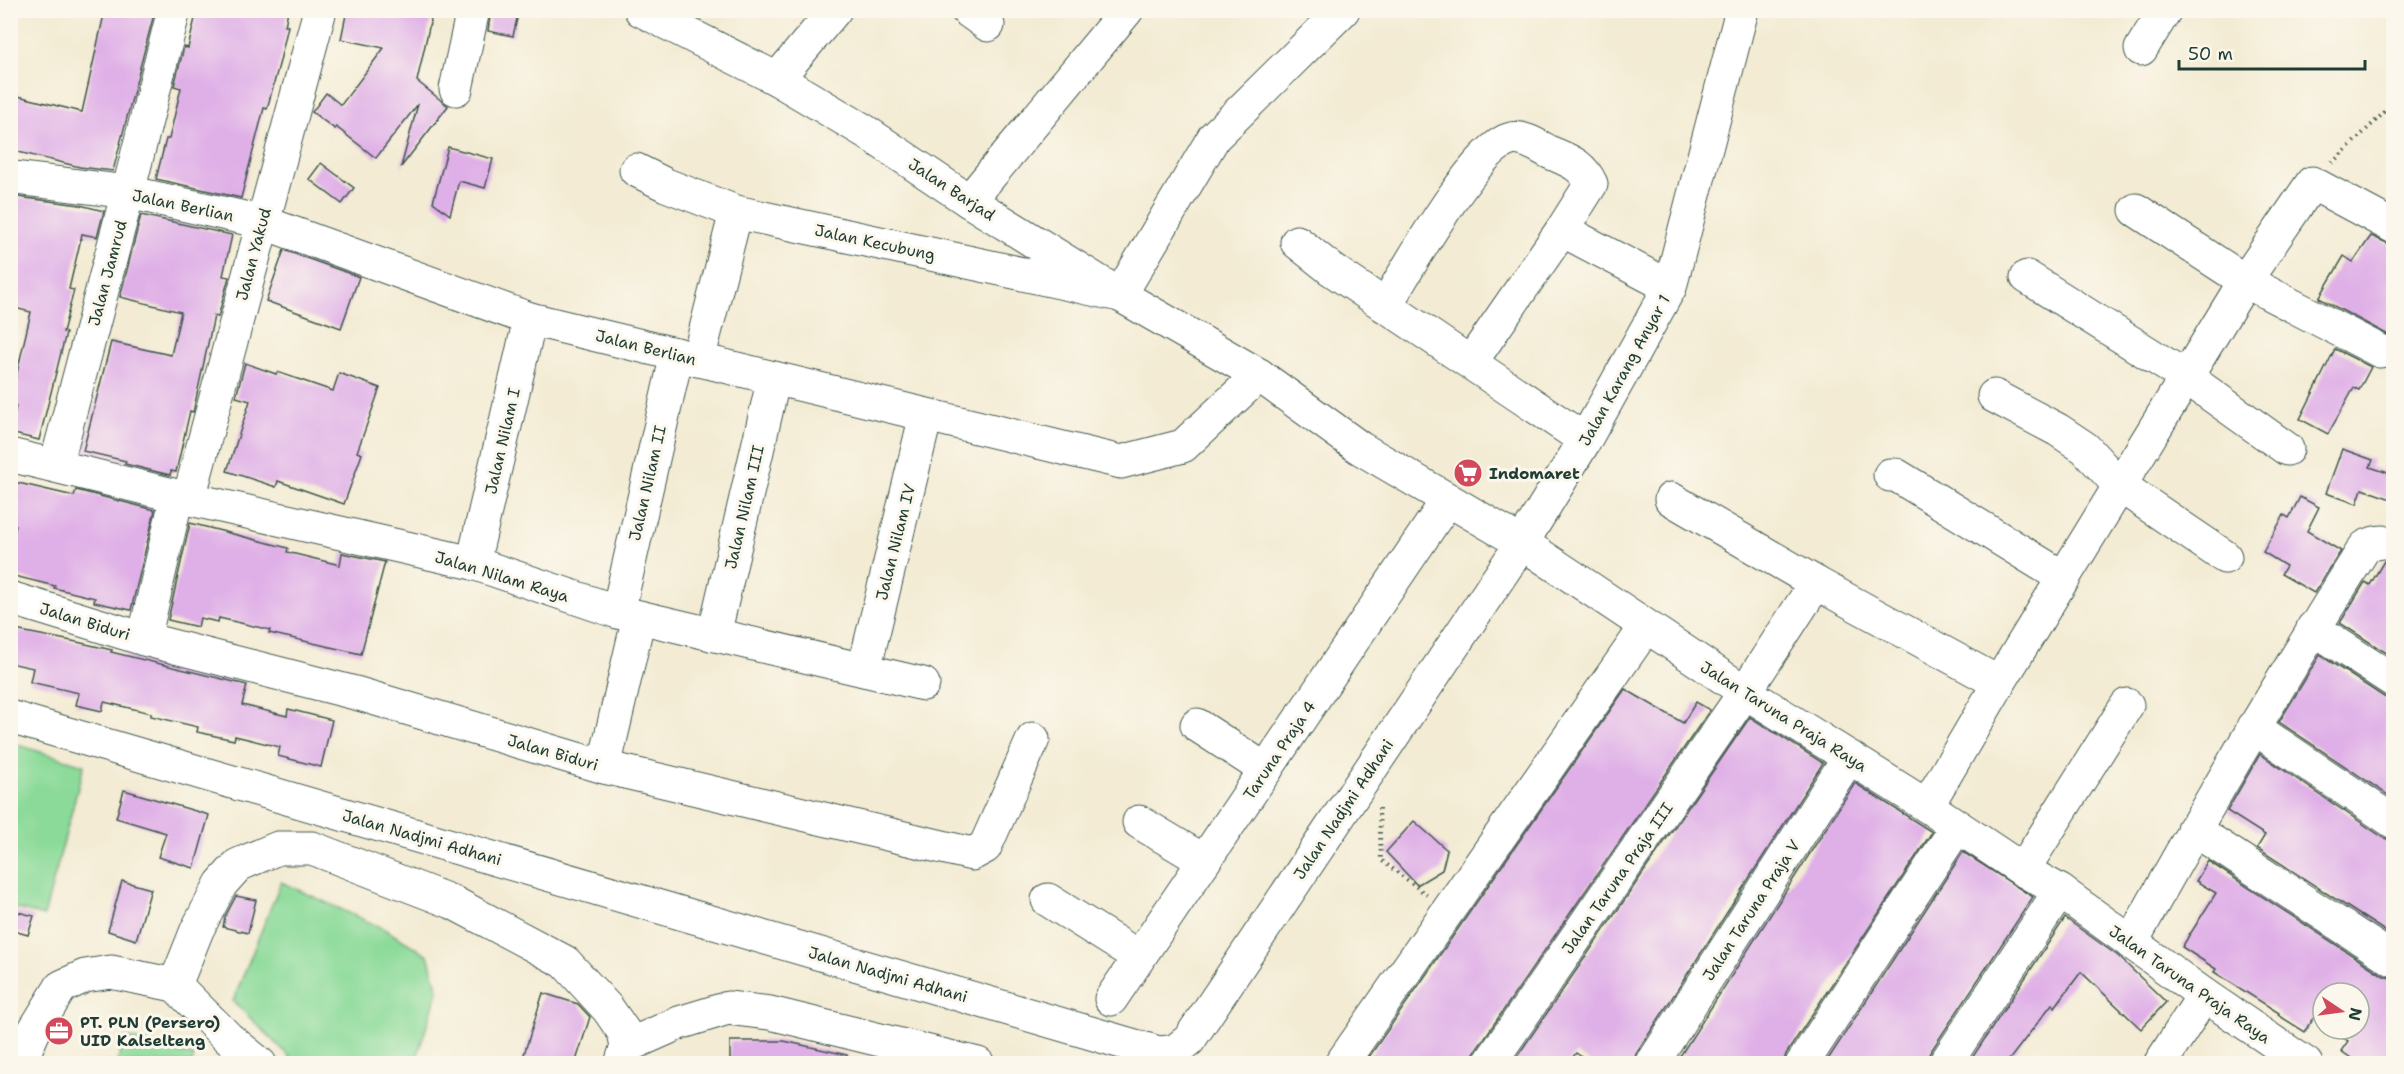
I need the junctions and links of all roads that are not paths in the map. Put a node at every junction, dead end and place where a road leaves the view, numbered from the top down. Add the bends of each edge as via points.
1 (174, 10) edge
2 (320, 10) edge
3 (472, 10) edge
4 (835, 10) edge
5 (1127, 10) edge
6 (1343, 10) edge
7 (1742, 10) edge
8 (2165, 10) edge
9 (642, 11) edge
10 (2141, 49) dead end
11 (777, 79) junction
12 (456, 88) dead end
13 (636, 170) dead end
14 (15, 178) dead end
15 (128, 192) junction
16 (969, 201) junction
17 (2136, 210) dead end
18 (736, 212) junction
19 (262, 222) junction
20 (2394, 227) edge
21 (1562, 230) junction
22 (1298, 242) dead end
23 (2027, 277) dead end
24 (2245, 281) junction
25 (1670, 287) junction
26 (1120, 295) junction
27 (1385, 306) junction
28 (530, 319) junction
29 (2380, 351) dead end
30 (687, 357) junction
31 (1471, 362) junction
32 (1259, 375) junction
33 (2186, 377) junction
34 (774, 378) junction
35 (1994, 396) dead end
36 (926, 415) junction
37 (1585, 440) junction
38 (2287, 449) dead end
39 (10, 454) edge
40 (56, 465) junction
41 (1890, 475) dead end
42 (2119, 485) junction
43 (183, 497) junction
44 (1671, 499) dead end
45 (1447, 501) junction
46 (1522, 543) junction
47 (2394, 544) edge
48 (2225, 557) dead end
49 (473, 563) junction
50 (2064, 578) junction
51 (1816, 583) junction
52 (10, 598) edge
53 (628, 615) junction
54 (1646, 627) junction
55 (2313, 628) junction
56 (714, 635) junction
57 (144, 639) junction
58 (864, 670) junction
59 (2394, 681) edge
60 (1999, 683) junction
61 (923, 684) dead end
62 (1745, 692) junction
63 (2127, 705) dead end
64 (10, 717) edge
65 (1197, 725) dead end
66 (2253, 727) junction
67 (1033, 739) dead end
68 (1849, 757) junction
69 (604, 766) junction
70 (1266, 770) junction
71 (1927, 806) junction
72 (1139, 822) dead end
73 (2394, 822) edge
74 (1958, 827) junction
75 (2193, 829) junction
76 (1204, 861) junction
77 (2023, 870) junction
78 (2060, 891) junction
79 (1048, 900) dead end
80 (2131, 943) junction
81 (1139, 957) junction
82 (2394, 960) edge
83 (175, 985) junction
84 (2204, 996) junction
85 (1111, 999) dead end
86 (22, 1027) edge
87 (624, 1055) edge
88 (19, 1064) edge
89 (260, 1064) edge
90 (978, 1064) edge
91 (1341, 1064) edge
92 (1489, 1064) edge
93 (1652, 1064) edge
94 (1802, 1064) edge
95 (1945, 1064) edge
96 (2160, 1064) edge
97 (2306, 1064) edge

1 - 15 street, Jalan Jamrud
2 - 19 street, Jalan Yakud
3 - 12 street
4 - 11 street
5 - 16 street
6 - 26 street via 1214,137
7 - 25 street, Jalan Karang Anyar 1
8 - 10 street
9 - 11 street, Jalan Barjad
11 - 16 street, Jalan Barjad via 863,130
13 - 18 street, Jalan Kecubung
14 - 15 street, Jalan Berlian
15 - 19 street, Jalan Berlian
15 - 40 street, Jalan Jamrud
16 - 26 street, Jalan Barjad
17 - 24 street
18 - 26 street, Jalan Kecubung
18 - 30 street, Jalan Nilam II
19 - 28 street, Jalan Berlian
19 - 43 street, Jalan Yakud
20 - 24 street via 2312,183
21 - 25 street
21 - 27 street via 1591,184 1584,170 1524,140 1511,138 1497,146 1456,191
21 - 31 street
22 - 27 street
23 - 33 street
24 - 29 street
24 - 33 street
25 - 37 street, Jalan Karang Anyar 1
26 - 32 street, Jalan Barjad
27 - 31 street
28 - 30 street, Jalan Berlian
28 - 49 street, Jalan Nilam I
30 - 34 street, Jalan Berlian
30 - 53 street, Jalan Nilam II
31 - 37 street
32 - 36 street, Jalan Berlian via 1183,446 1121,462
32 - 45 street, Jalan Taruna Praja Raya via 1360,448
33 - 38 street
33 - 42 street
34 - 36 street, Jalan Berlian
34 - 56 street, Jalan Nilam III
35 - 42 street via 2085,448
36 - 58 street, Jalan Nilam IV
37 - 46 street, Jalan Karang Anyar 1
39 - 40 street, Jalan Nilam Raya
40 - 43 street, Jalan Nilam Raya
41 - 50 street via 1896,475
42 - 48 street
42 - 50 street
43 - 49 street, Jalan Nilam Raya
43 - 57 street, Jalan Yakud
44 - 51 street
45 - 46 street, Jalan Taruna Praja Raya
45 - 70 street, Taruna Praja 4
46 - 54 street, Jalan Taruna Praja Raya
46 - 64 street, Jalan Nadjmi Adhani via 1189,1040 1175,1052 1159,1053
47 - 55 street via 2374,542 2365,547
49 - 53 street, Jalan Nilam Raya
50 - 60 street
51 - 60 street
51 - 62 street, Jalan Taruna Praja III
52 - 57 street, Jalan Biduri
53 - 56 street, Jalan Nilam Raya
53 - 69 street, Jalan Nilam II
54 - 62 street, Jalan Taruna Praja Raya
54 - 91 street
55 - 59 street
55 - 66 street
56 - 58 street, Jalan Nilam Raya
57 - 69 street, Jalan Biduri via 359,694
58 - 61 street, Jalan Nilam Raya
60 - 71 street
62 - 68 street, Jalan Taruna Praja Raya
62 - 92 street, Jalan Taruna Praja III
63 - 77 street
65 - 70 street
66 - 73 street
66 - 75 street
67 - 69 street, Jalan Biduri via 985,847 972,854
68 - 71 street, Jalan Taruna Praja Raya
68 - 93 street, Jalan Taruna Praja V
70 - 76 street, Taruna Praja 4
71 - 74 street, Jalan Taruna Praja Raya
72 - 76 street
74 - 77 street, Jalan Taruna Praja Raya
74 - 94 street
75 - 80 street
75 - 82 street
76 - 81 street, Taruna Praja 4
77 - 78 street, Jalan Taruna Praja Raya
78 - 80 street, Jalan Taruna Praja Raya
78 - 95 street
79 - 81 street
80 - 84 street, Jalan Taruna Praja Raya
81 - 85 street, Taruna Praja 4
83 - 86 street via 111,972 85,976 61,987
83 - 87 street via 221,884 238,865 279,848 312,848 452,902 565,962 624,1032
83 - 89 street
84 - 96 street
84 - 97 street, Jalan Taruna Praja Raya
86 - 88 street
87 - 90 street via 679,1023 728,1008 771,1013

